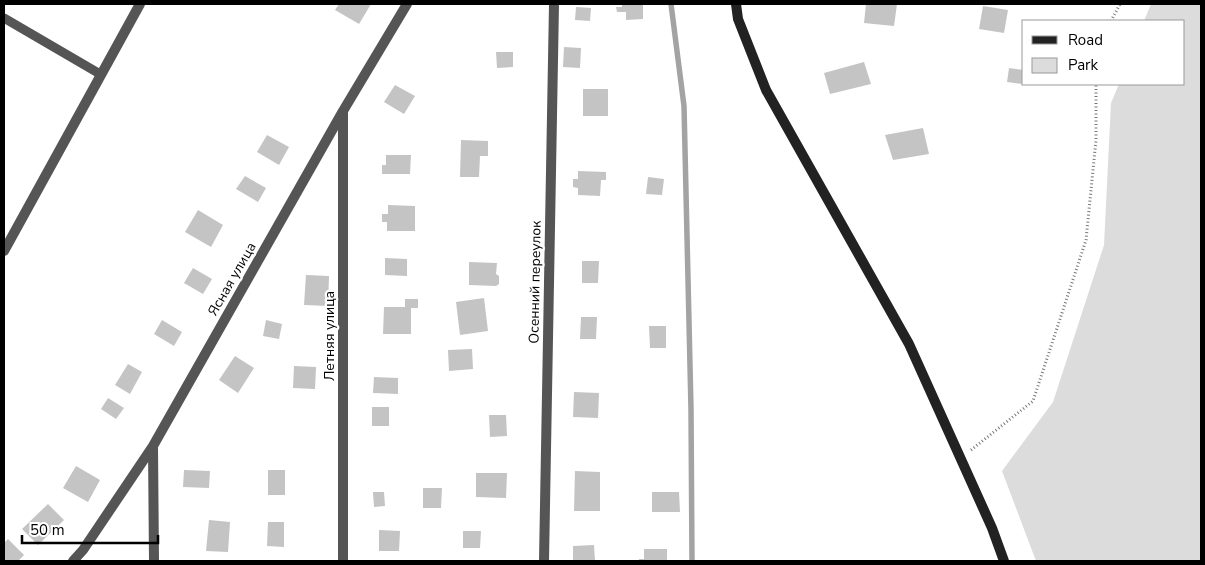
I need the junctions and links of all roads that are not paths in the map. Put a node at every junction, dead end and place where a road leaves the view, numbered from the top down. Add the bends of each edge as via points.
1 (140, 4) edge
2 (407, 4) edge
3 (554, 4) edge
4 (736, 4) edge
5 (4, 18) edge
6 (100, 74) junction
7 (344, 112) junction
8 (4, 251) edge
9 (153, 446) junction
10 (73, 561) edge
11 (154, 561) edge
12 (342, 561) edge
13 (544, 561) edge
14 (1004, 561) edge

1 - 6 street
2 - 7 street, Ясная улица
3 - 13 street, Осенний переулок
4 - 14 main road via 738,19 766,90 909,344
5 - 6 lane
6 - 8 street
7 - 9 street, Ясная улица
7 - 12 street, Летняя улица
9 - 10 street, Ясная улица
9 - 11 street

